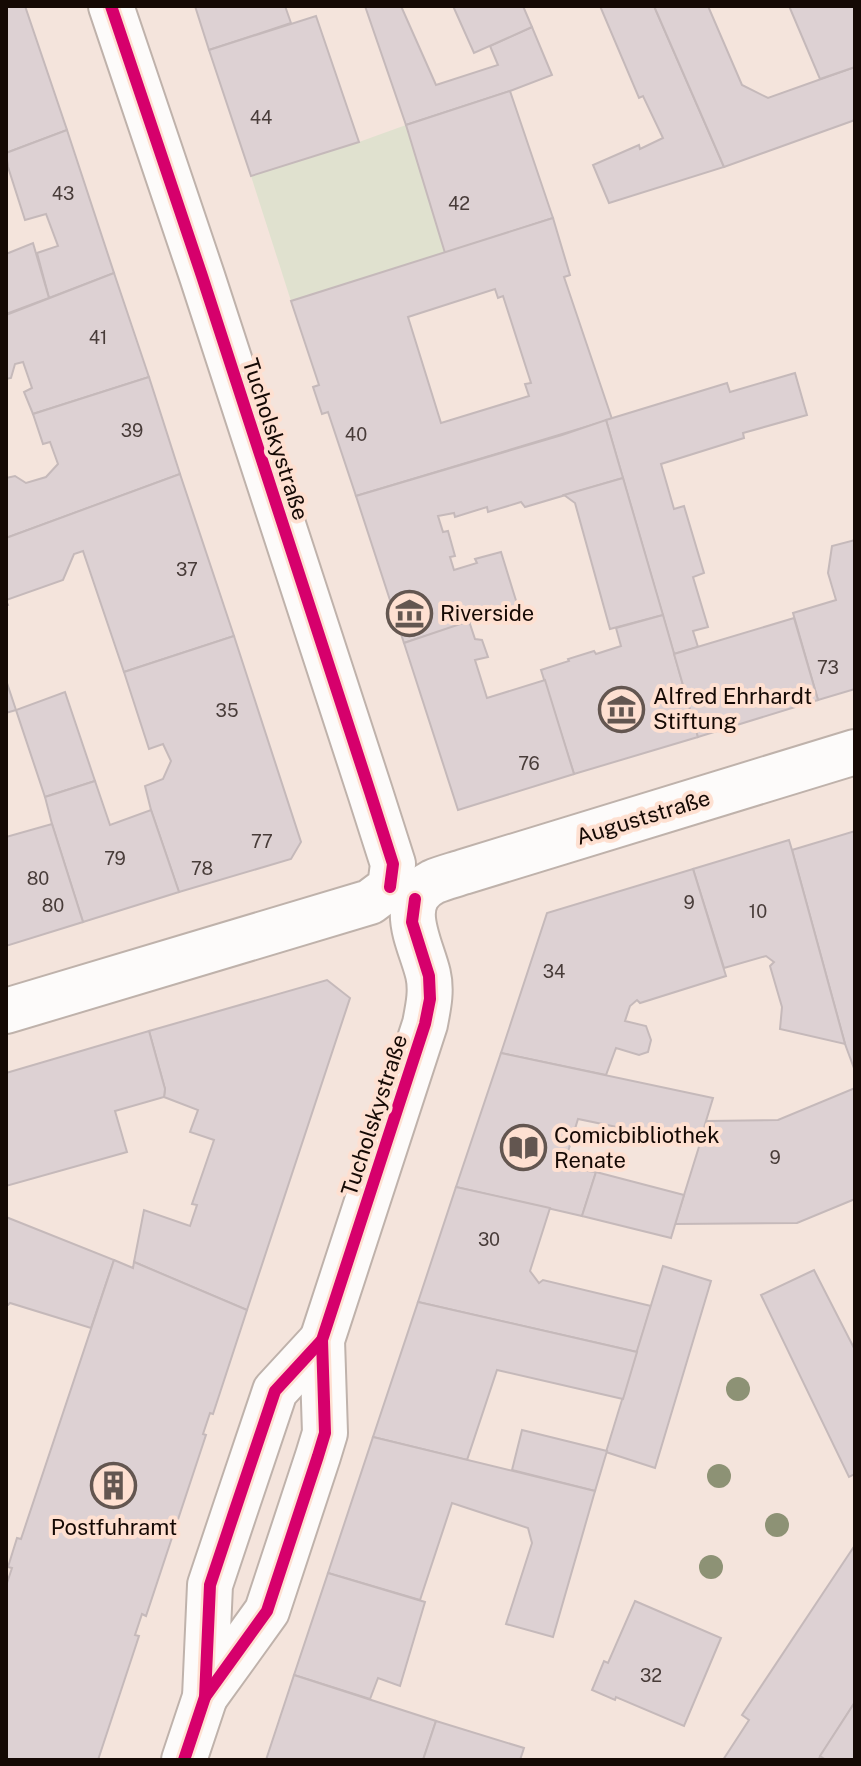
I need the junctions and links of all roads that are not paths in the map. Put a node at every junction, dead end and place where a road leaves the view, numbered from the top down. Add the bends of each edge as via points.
1 (111, 6) edge
2 (855, 752) edge
3 (403, 893) junction
4 (6, 1011) edge
5 (322, 1340) junction
6 (205, 1697) junction
7 (184, 1760) edge

1 - 3 street, Tucholskystraße
2 - 3 street, Auguststraße
3 - 4 street, Auguststraße
3 - 5 street, Tucholskystraße via 429,976 430,999
5 - 6 street, Tucholskystraße via 275,1391 210,1585
5 - 6 street, Tucholskystraße via 325,1433 318,1456 267,1611
6 - 7 street, Tucholskystraße

